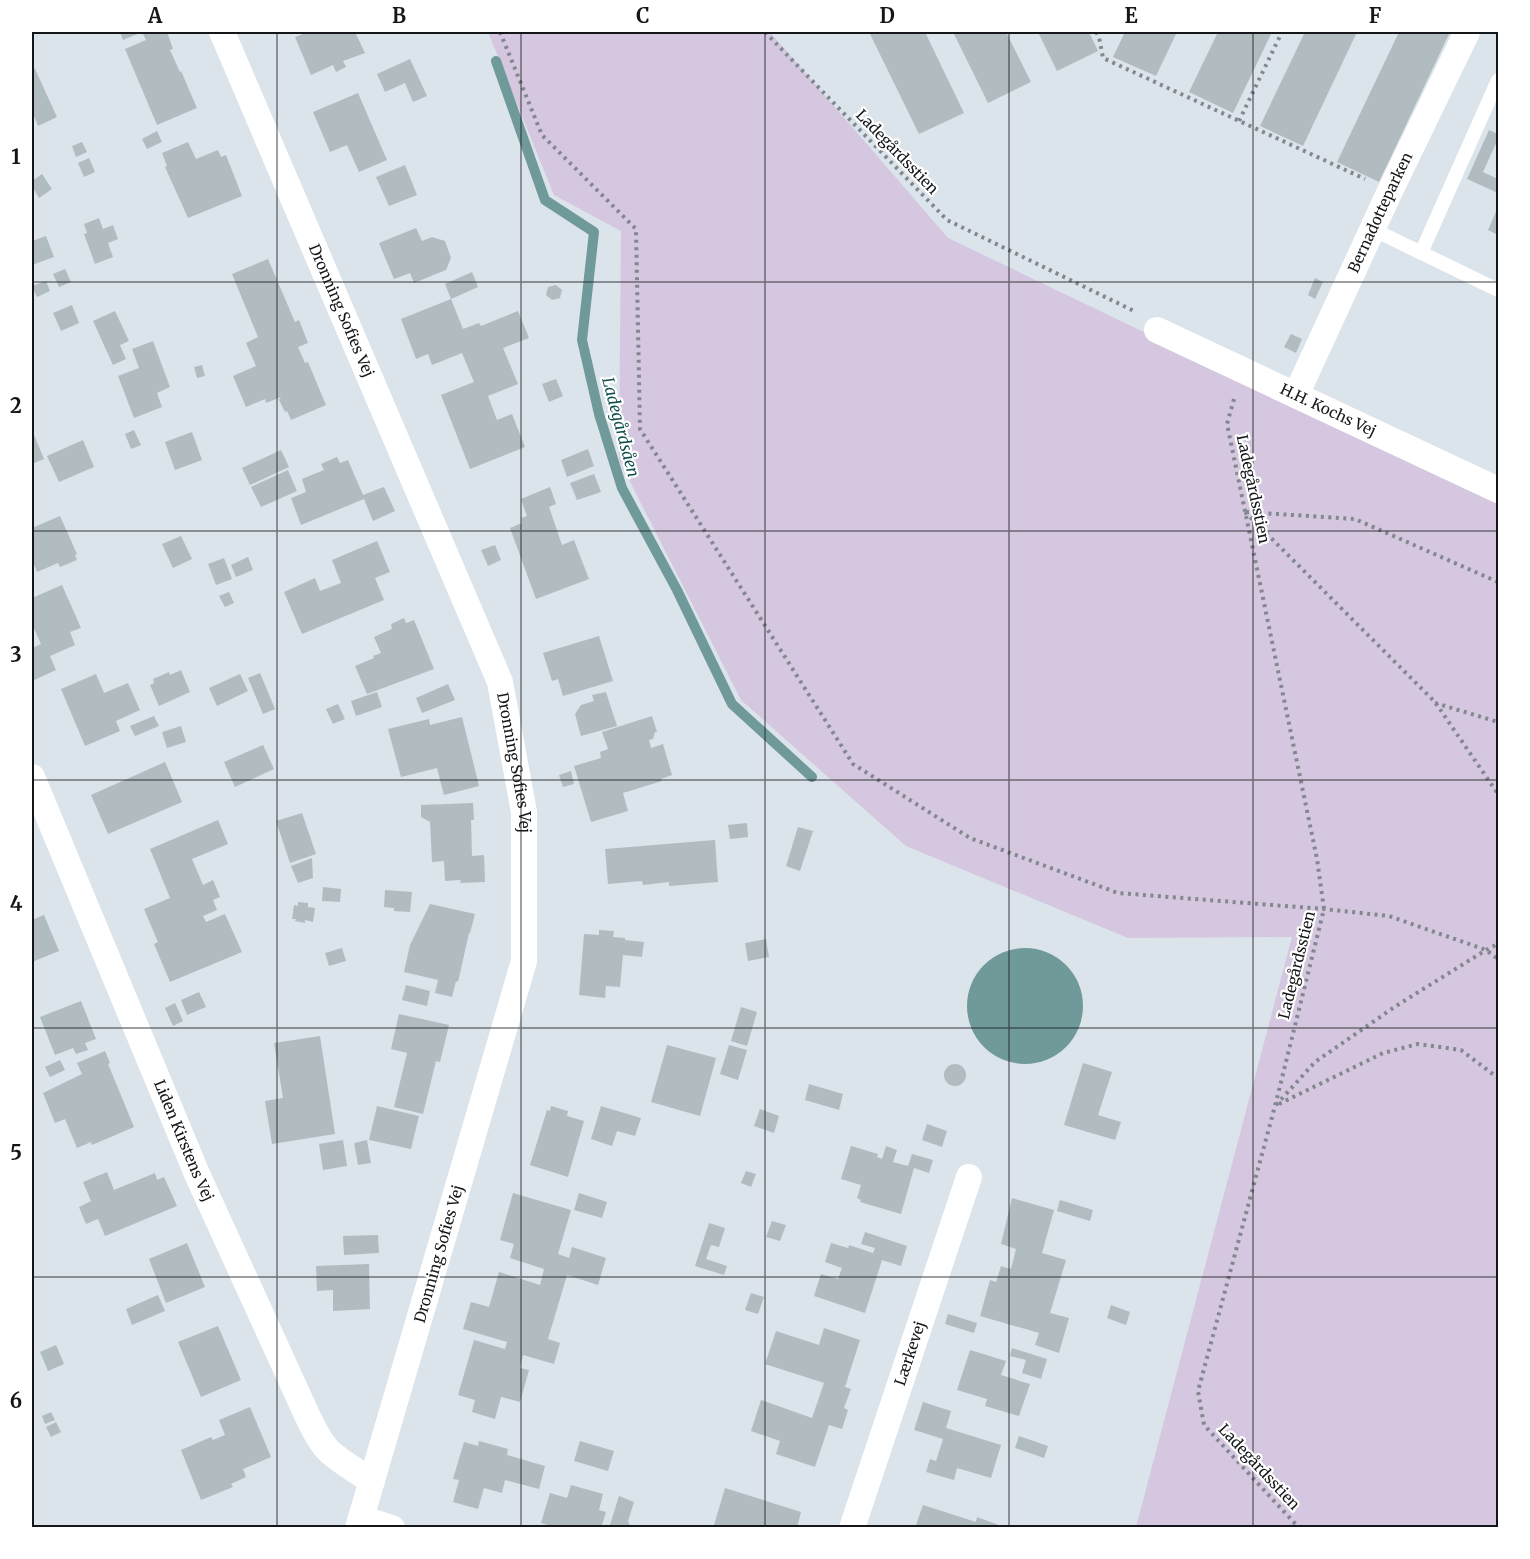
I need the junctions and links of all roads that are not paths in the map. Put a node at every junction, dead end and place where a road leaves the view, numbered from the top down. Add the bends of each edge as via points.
1 (222, 32) edge
2 (1467, 32) edge
3 (1498, 80) edge
4 (1372, 229) junction
5 (1422, 253) junction
6 (1498, 290) edge
7 (1157, 330) road end
8 (1296, 396) junction
9 (1498, 490) edge
10 (32, 777) edge
11 (969, 1177) dead end
12 (372, 1481) junction
13 (360, 1523) edge
14 (392, 1527) edge
15 (852, 1527) edge

1 - 12 street, Dronning Sofies Vej via 500,682 524,812 524,961
2 - 4 street, Bernadotteparken
3 - 5 lane
4 - 5 lane
4 - 8 street, Bernadotteparken
5 - 6 lane
7 - 8 street, H.H. Kochs Vej
8 - 9 street, H.H. Kochs Vej
10 - 12 street, Liden Kirstens Vej via 197,1174 315,1432 327,1448
11 - 15 street, Lærkevej
12 - 13 street, Dronning Sofies Vej
13 - 14 street

